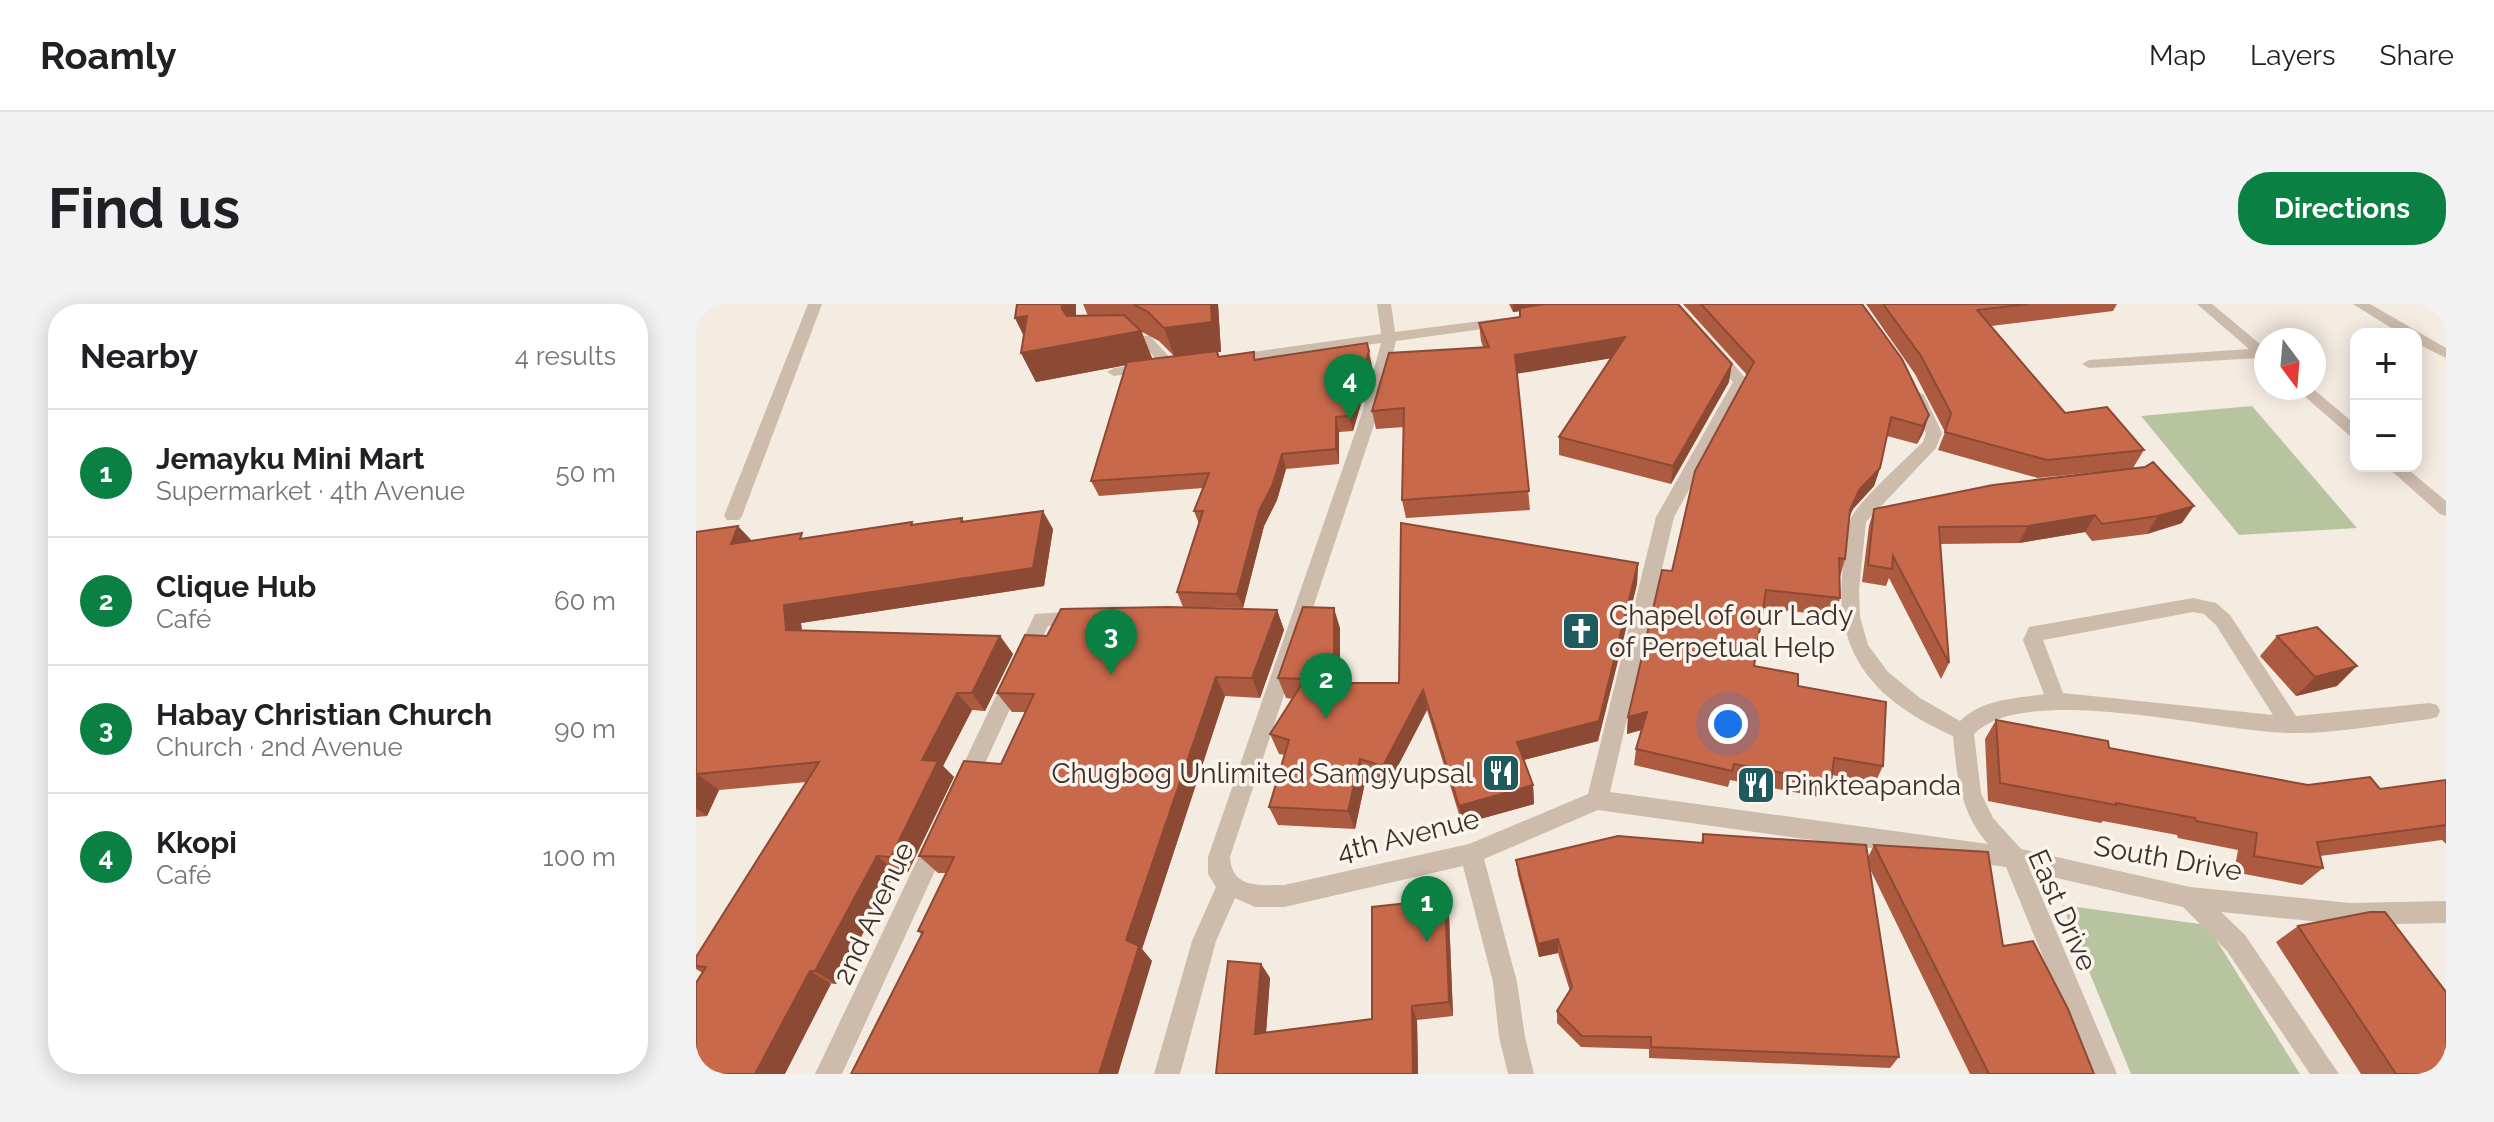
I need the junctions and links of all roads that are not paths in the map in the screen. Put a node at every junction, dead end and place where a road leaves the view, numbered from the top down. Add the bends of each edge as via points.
1 (815, 304) edge
2 (1384, 304) edge
3 (2204, 304) edge
4 (2360, 304) edge
5 (1520, 319) edge
6 (2402, 328) edge
7 (1700, 335) edge
8 (1389, 339) junction
9 (1108, 340) edge
10 (2422, 340) edge
11 (2254, 346) edge
12 (2446, 354) edge
13 (2254, 356) edge
14 (1215, 360) edge
15 (2089, 364) dead end
16 (1114, 372) dead end
17 (1906, 376) edge
18 (2317, 400) edge
19 (2350, 428) edge
20 (2401, 472) edge
21 (2446, 510) edge
22 (1887, 512) edge
23 (733, 516) dead end
24 (1858, 520) junction
25 (1103, 617) edge
26 (1271, 619) edge
27 (1302, 620) junction
28 (2056, 700) junction
29 (2430, 711) dead end
30 (2291, 725) junction
31 (1963, 731) junction
32 (1597, 800) junction
33 (1471, 854) junction
34 (2014, 858) junction
35 (1229, 885) junction
36 (2190, 898) junction
37 (2446, 912) edge
38 (828, 1074) edge
39 (1167, 1074) edge
40 (1521, 1074) edge
41 (2104, 1074) edge
42 (2326, 1074) edge

1 - 23 street
2 - 8 street
3 - 11 street
4 - 6 street
5 - 8 street
7 - 32 street via 1741,382 1665,517
8 - 14 street
8 - 27 street
9 - 16 street via 1145,339 1177,364
10 - 12 street
13 - 15 street
17 - 24 street via 1934,433 1930,444
18 - 19 street
20 - 21 street
22 - 24 street
24 - 31 street via 1852,629 1860,652 1894,689
25 - 38 street, 2nd Avenue via 1042,619
26 - 27 street
27 - 35 street via 1219,857 1220,874
28 - 30 street
28 - 30 street via 2033,640 2036,632 2193,605 2209,608 2223,620
28 - 31 street via 1995,710 1978,716
29 - 30 street
31 - 34 street, East Drive via 1970,793 1985,825
32 - 33 street, 4th Avenue
32 - 34 street, South Drive
33 - 35 street, 4th Avenue via 1284,896 1255,896
33 - 40 street via 1505,982
34 - 36 street, South Drive
34 - 41 street, East Drive
35 - 39 street via 1204,941
36 - 37 street, South Drive via 2350,914
36 - 42 street via 2236,943

